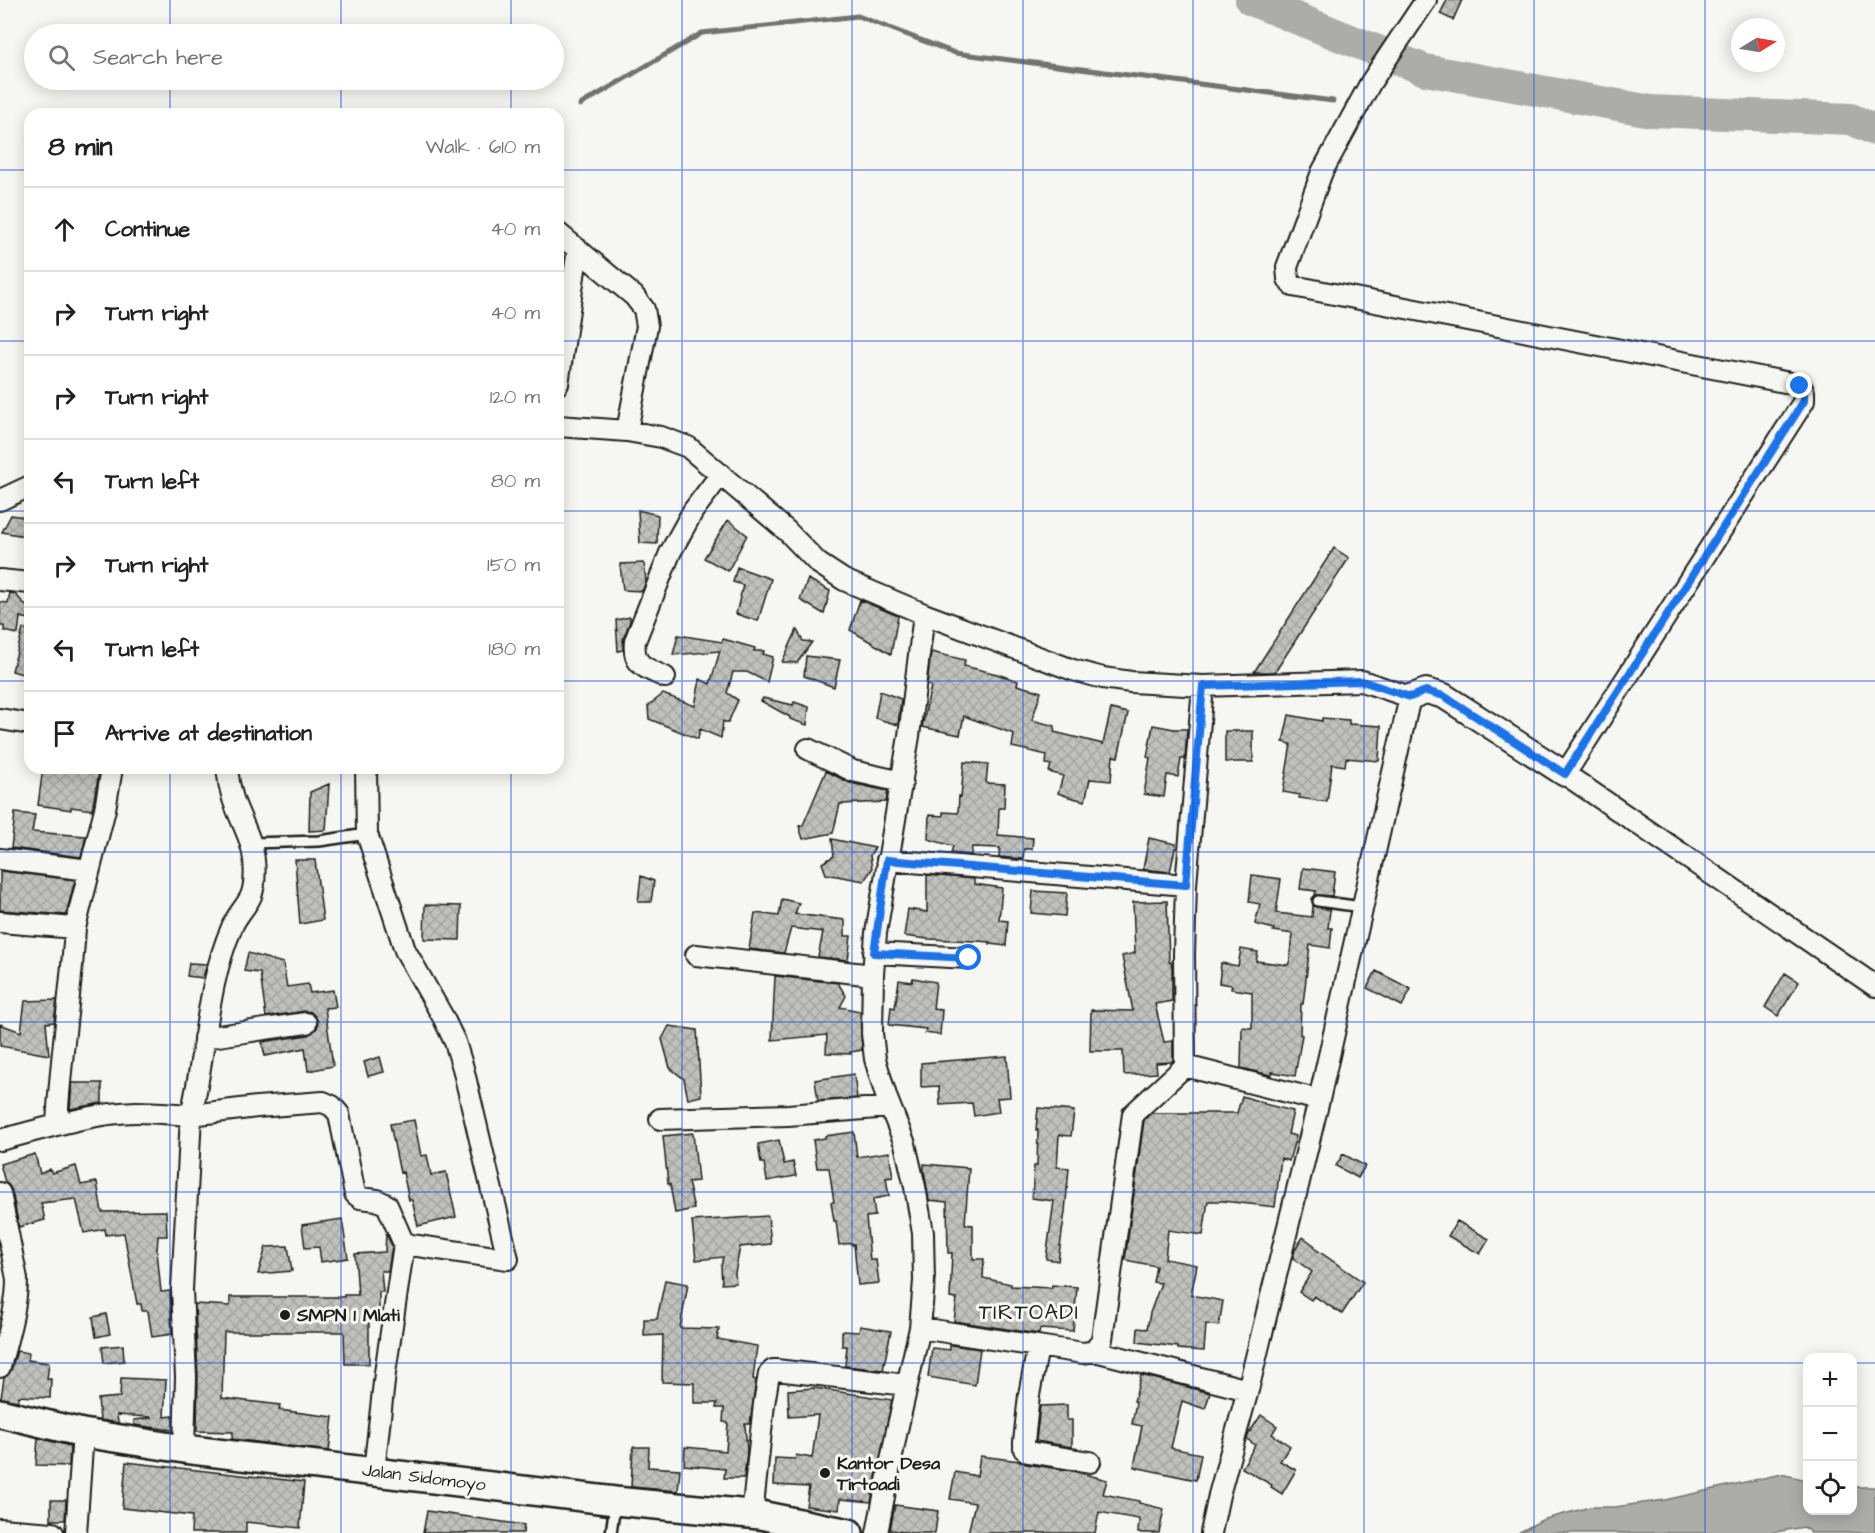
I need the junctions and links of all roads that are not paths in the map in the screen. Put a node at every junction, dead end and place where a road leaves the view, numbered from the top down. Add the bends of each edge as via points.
1 (1426, 0) edge
2 (564, 238) edge
3 (578, 249) junction
4 (564, 344) edge
5 (564, 426) edge
6 (627, 430) junction
7 (721, 474) junction
8 (24, 489) edge
9 (0, 500) edge
10 (0, 580) edge
11 (24, 582) edge
12 (924, 614) junction
13 (665, 677) dead end
14 (1203, 686) junction
15 (1410, 697) junction
16 (0, 719) edge
17 (24, 723) edge
18 (808, 749) dead end
19 (111, 774) edge
20 (228, 774) edge
21 (366, 774) edge
22 (1565, 774) junction
23 (902, 783) junction
24 (367, 834) junction
25 (252, 843) junction
26 (0, 859) edge
27 (887, 860) junction
28 (89, 870) junction
29 (1186, 885) junction
30 (1317, 901) dead end
31 (1362, 907) junction
32 (0, 922) edge
33 (75, 928) junction
34 (874, 953) junction
35 (696, 955) dead end
36 (969, 958) dead end
37 (873, 975) junction
38 (1875, 986) edge
39 (306, 1023) dead end
40 (204, 1038) junction
41 (1185, 1066) junction
42 (1319, 1100) junction
43 (890, 1107) junction
44 (192, 1115) junction
45 (660, 1119) dead end
46 (57, 1125) junction
47 (0, 1140) edge
48 (0, 1193) edge
49 (404, 1244) junction
50 (920, 1328) junction
51 (1038, 1347) junction
52 (1095, 1351) junction
53 (0, 1367) edge
54 (907, 1385) junction
55 (1248, 1389) junction
56 (0, 1413) edge
57 (83, 1433) junction
58 (184, 1449) junction
59 (1090, 1462) dead end
60 (374, 1471) junction
61 (615, 1501) junction
62 (752, 1515) junction
63 (0, 1529) edge
64 (53, 1533) edge
65 (76, 1533) edge
66 (611, 1533) edge
67 (849, 1533) edge
68 (877, 1533) edge
69 (1211, 1533) edge

1 - 22 street via 1371,82 1322,172 1287,267 1287,279 1293,286 1800,386 1804,392 1804,401
2 - 3 street
3 - 4 street
3 - 6 street via 644,309 647,326
5 - 6 street
6 - 7 street via 688,447
7 - 12 street via 818,563 844,580
7 - 13 street via 693,511 670,553 635,641 634,656 639,663
8 - 9 street
10 - 11 street
12 - 14 street via 1103,678
12 - 23 street
14 - 15 street via 1362,681
14 - 29 street
15 - 22 street via 1426,691 1444,696
15 - 31 street
16 - 17 street
18 - 23 street via 853,771
19 - 28 street
20 - 25 street via 233,799
21 - 24 street
22 - 38 street
23 - 27 street
24 - 25 lane via 319,841
24 - 49 street via 405,950 455,1042 508,1258
25 - 40 street via 251,895 226,941
26 - 28 street
27 - 29 street
27 - 34 street
28 - 33 street
29 - 41 street
30 - 31 lane
31 - 42 street
32 - 33 street
33 - 46 street
34 - 36 street
34 - 37 street
35 - 37 street
37 - 43 street via 875,1059
39 - 40 street
40 - 44 street
41 - 42 street
41 - 52 street via 1133,1114 1102,1339
42 - 55 street
43 - 45 street
43 - 50 street via 904,1144 923,1233
44 - 46 street via 134,1112
44 - 49 street via 323,1102 332,1106 339,1114 355,1194 387,1205
44 - 58 street via 182,1290
46 - 47 street
48 - 53 street via 17,1291
49 - 60 street
50 - 51 street
50 - 54 street
51 - 52 street
51 - 59 street via 1024,1449
52 - 55 street
54 - 62 street via 772,1371 764,1404
54 - 68 street
55 - 69 street
56 - 57 main road, Jalan Sidomoyo
57 - 58 main road, Jalan Sidomoyo
57 - 65 street
58 - 60 main road, Jalan Sidomoyo
60 - 61 main road, Jalan Sidomoyo
61 - 62 main road, Jalan Sidomoyo
61 - 66 lane
62 - 67 main road, Jalan Sidomoyo
63 - 64 street

